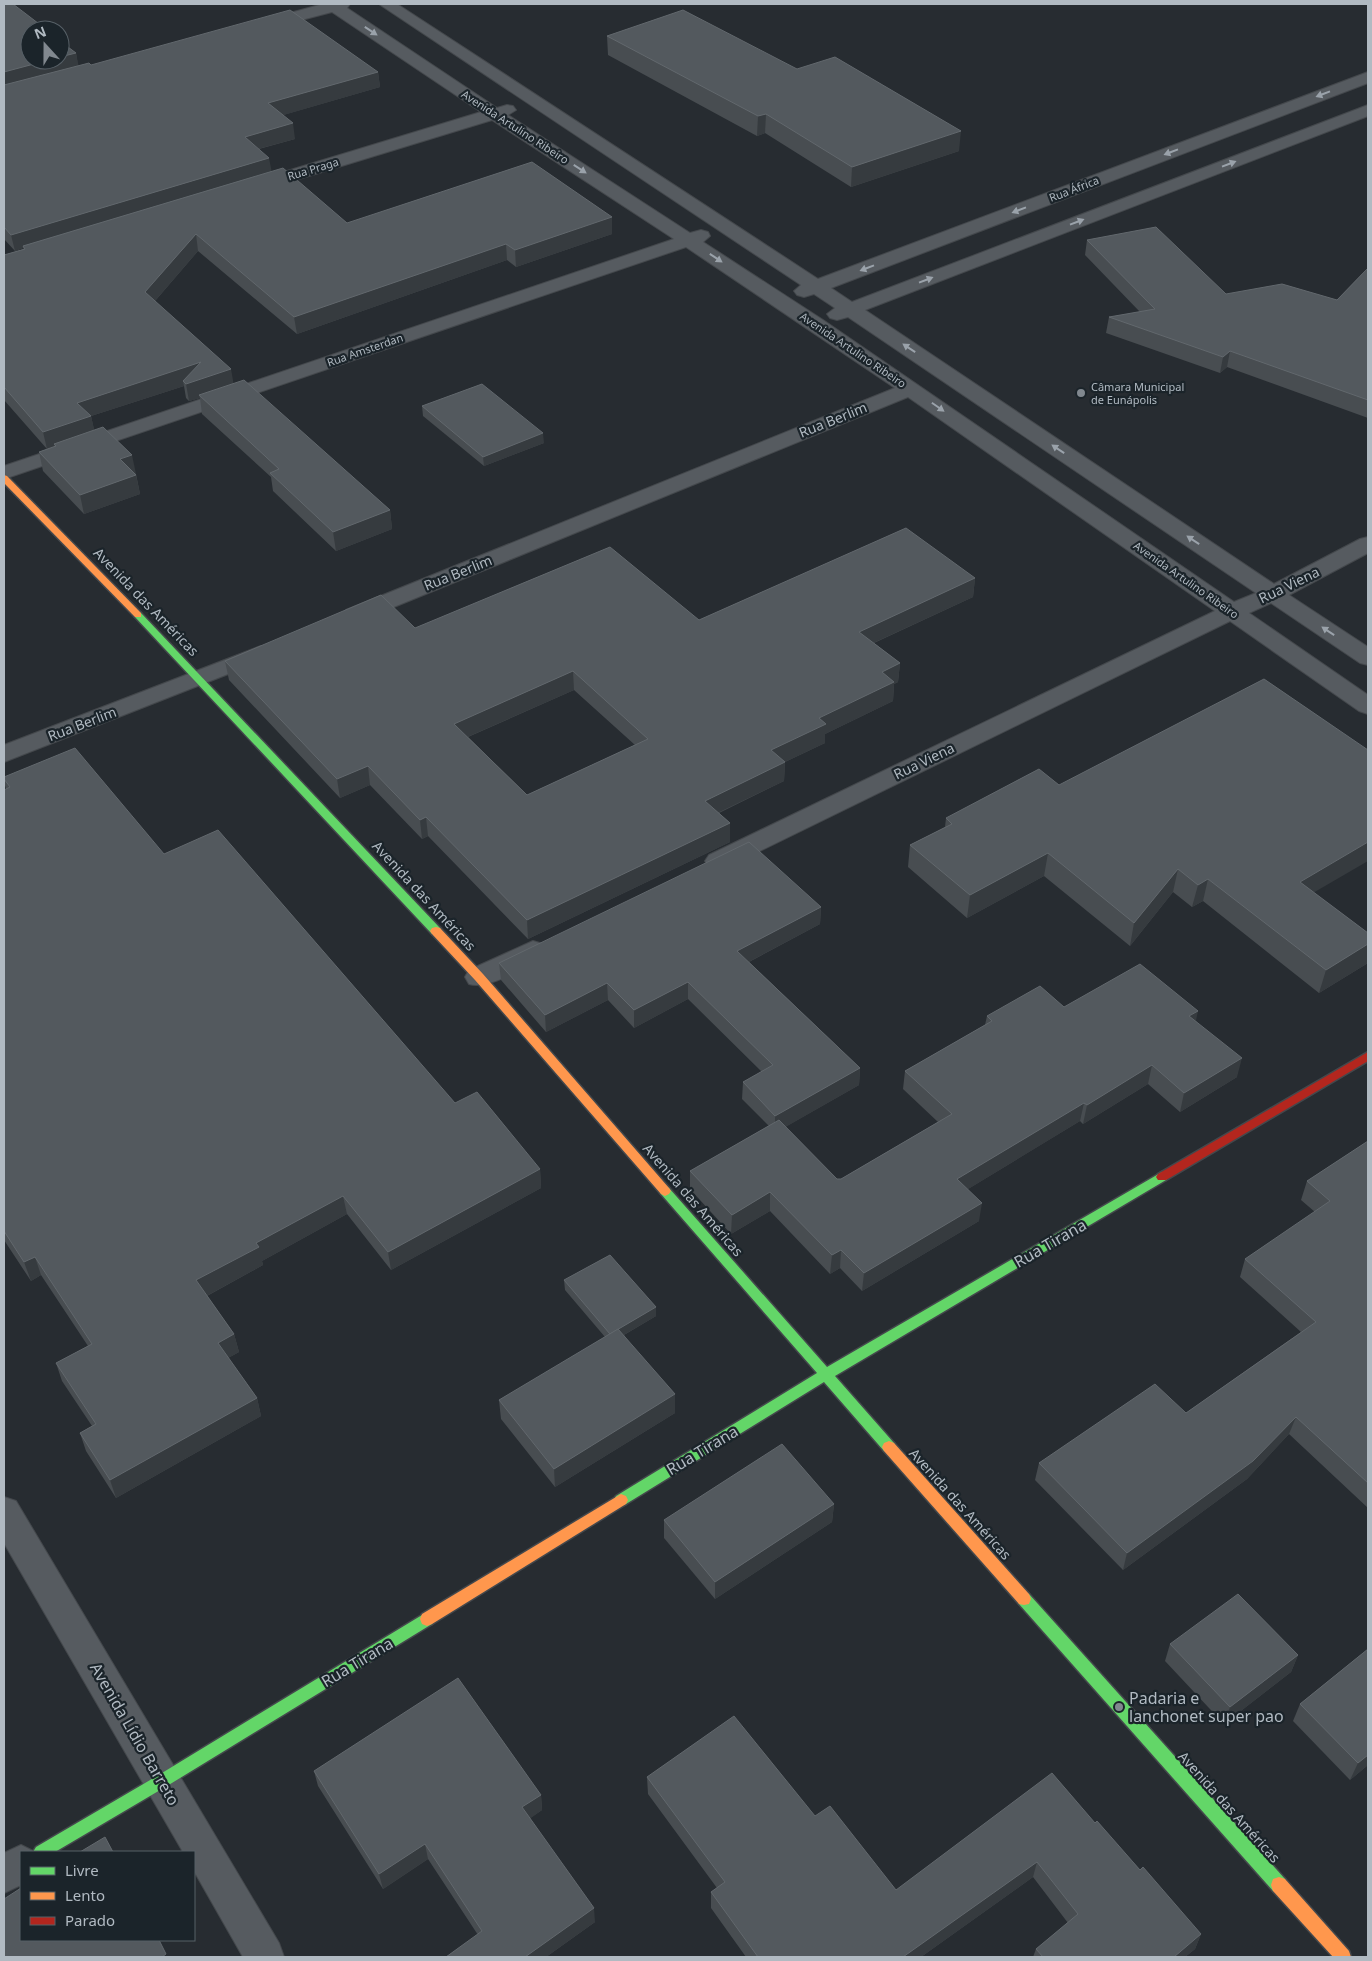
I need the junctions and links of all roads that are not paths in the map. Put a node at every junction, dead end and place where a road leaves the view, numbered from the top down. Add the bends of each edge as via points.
1 (336, 4) edge
2 (387, 4) edge
3 (249, 29) edge
4 (1368, 77) edge
5 (535, 102) junction
6 (1368, 110) edge
7 (495, 114) junction
8 (240, 191) edge
9 (727, 228) junction
10 (689, 240) junction
11 (817, 287) junction
12 (780, 300) junction
13 (850, 309) junction
14 (816, 324) junction
15 (911, 389) junction
16 (4, 472) edge
17 (4, 478) edge
18 (1368, 544) edge
19 (1273, 594) junction
20 (1231, 612) junction
21 (339, 622) edge
22 (283, 644) edge
23 (1368, 658) edge
24 (200, 678) junction
25 (1368, 706) edge
26 (4, 754) edge
27 (694, 873) edge
28 (550, 942) edge
29 (479, 977) junction
30 (1368, 1056) edge
31 (825, 1375) junction
32 (4, 1512) edge
33 (162, 1781) junction
34 (43, 1851) edge
35 (20, 1865) edge
36 (4, 1874) edge
37 (265, 1957) edge
38 (1344, 1957) edge

1 - 3 street
1 -> 7 street, Avenida Artulino Ribeiro
2 - 5 street
4 -> 11 street, Rua África
5 - 7 street, Rua Praga
5 - 9 street
13 -> 6 street
7 - 8 street, Rua Praga
7 -> 10 street, Avenida Artulino Ribeiro
9 - 10 street, Rua Amsterdan
9 - 11 street
10 -> 12 street, Avenida Artulino Ribeiro
10 - 16 street, Rua Amsterdan
11 - 12 street, Rua África
11 - 13 street
12 - 14 street, Avenida Artulino Ribeiro
13 - 14 street
19 -> 13 street
14 - 15 street, Avenida Artulino Ribeiro
15 -> 20 street, Avenida Artulino Ribeiro
15 - 21 street, Rua Berlim
17 - 24 street, Avenida das Américas
18 - 19 street, Rua Viena
19 - 20 street, Rua Viena
23 -> 19 street
20 - 25 street, Avenida Artulino Ribeiro
20 - 27 street, Rua Viena
22 - 24 street, Rua Berlim
24 - 26 street, Rua Berlim
24 - 29 street, Avenida das Américas
28 - 29 street
29 - 31 street, Avenida das Américas
30 - 31 street, Rua Tirana
31 - 33 street, Rua Tirana
31 - 38 street, Avenida das Américas
32 - 33 street, Avenida Lídio Barreto
33 - 34 street, Rua Tirana
33 - 37 street, Avenida Lídio Barreto
35 - 36 street

